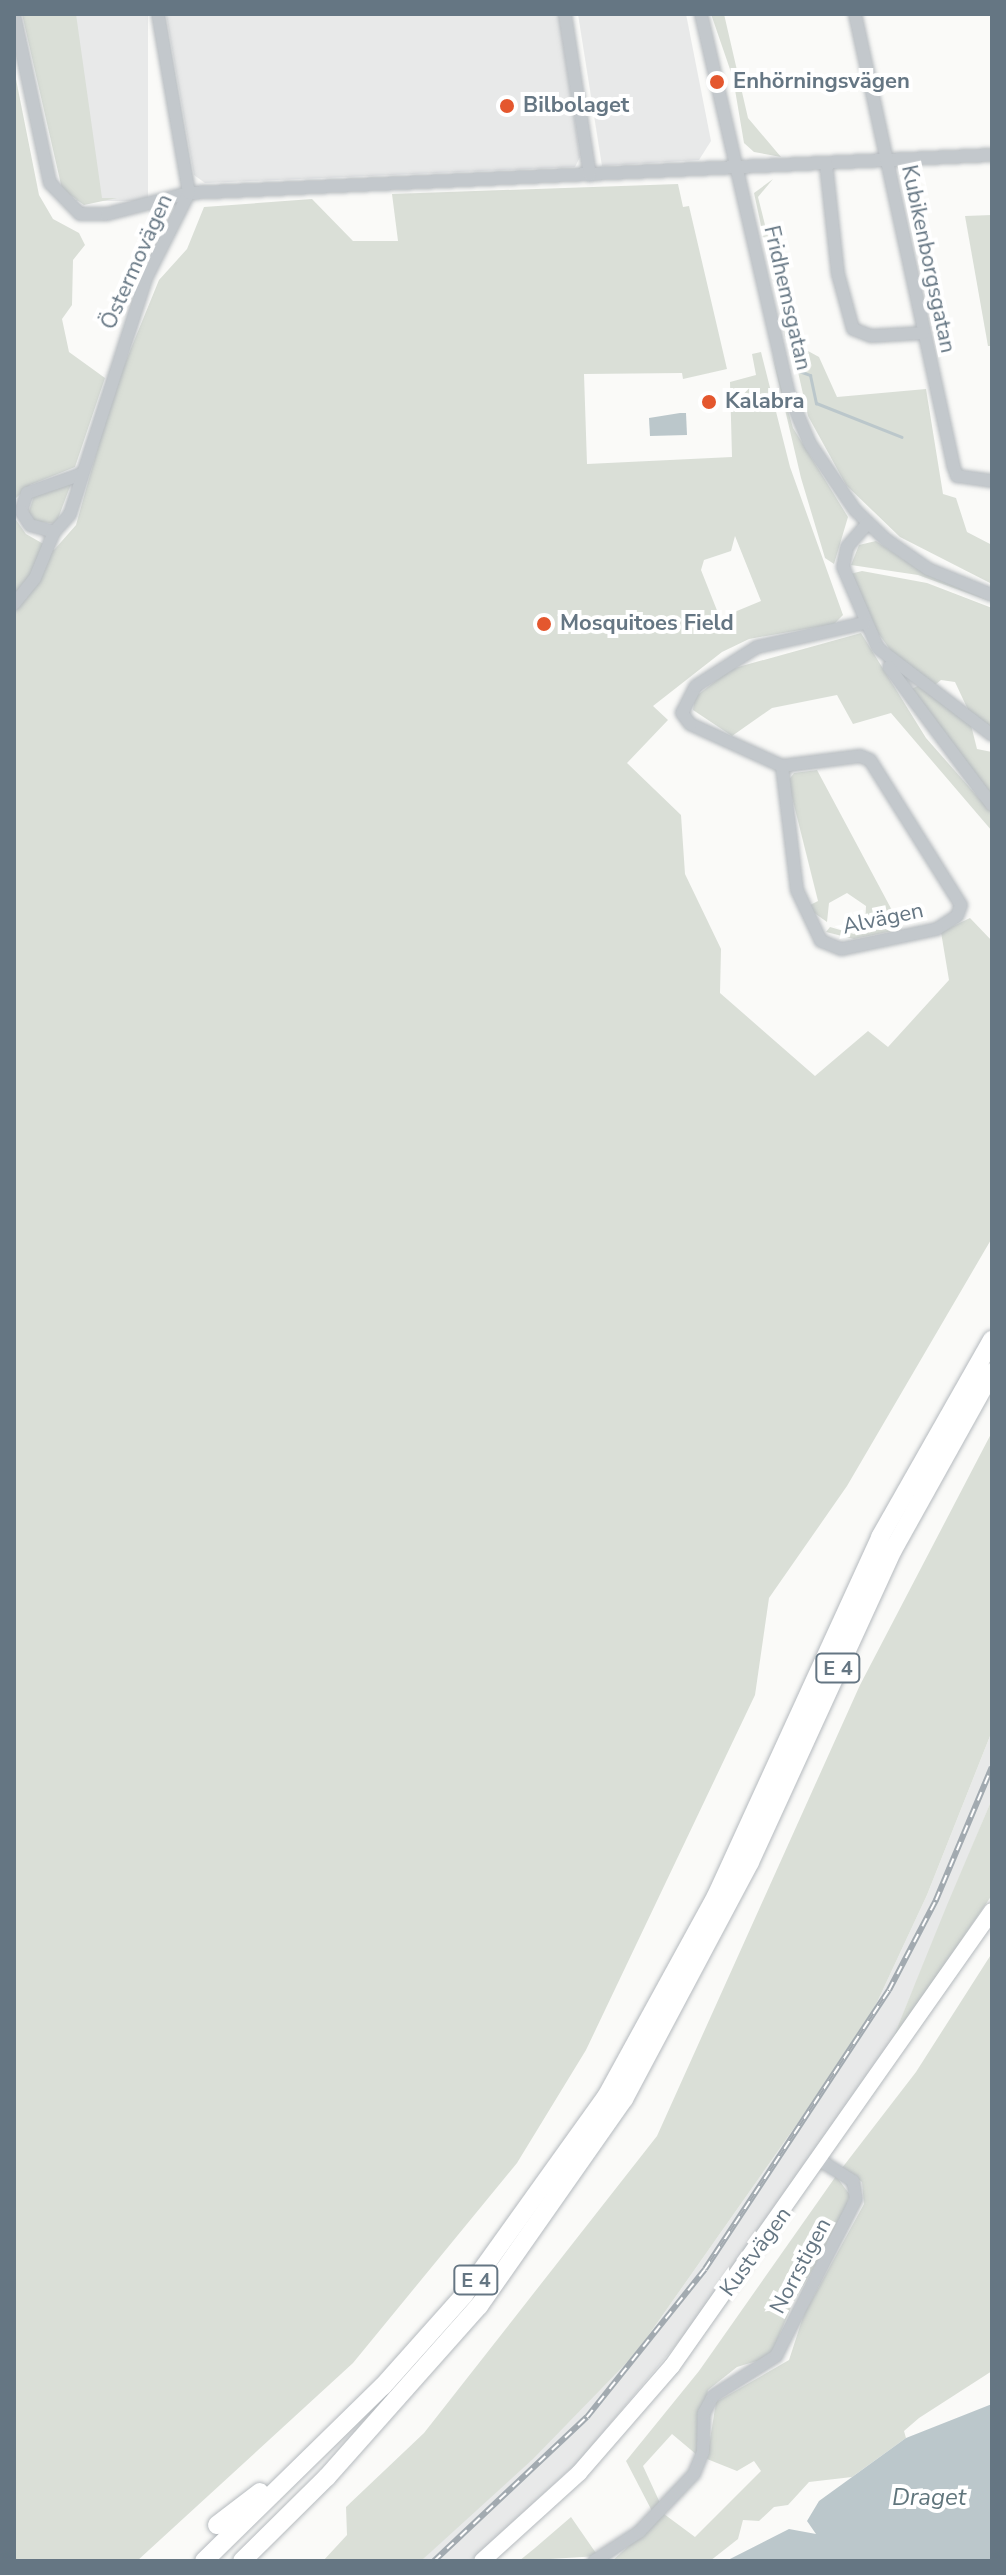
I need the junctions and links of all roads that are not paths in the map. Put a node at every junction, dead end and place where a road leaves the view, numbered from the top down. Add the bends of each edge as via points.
1 (14, 14) edge
2 (158, 14) edge
3 (565, 14) edge
4 (701, 14) edge
5 (855, 14) edge
6 (992, 155) edge
7 (887, 161) junction
8 (826, 164) junction
9 (737, 169) junction
10 (590, 175) junction
11 (189, 193) junction
12 (923, 333) junction
13 (82, 474) junction
14 (992, 481) edge
15 (867, 524) junction
16 (54, 532) junction
17 (992, 595) edge
18 (14, 604) edge
19 (864, 623) junction
20 (889, 667) dead end
21 (992, 735) edge
22 (782, 766) junction
23 (992, 805) edge
24 (992, 1340) edge
25 (992, 1372) edge
26 (992, 1911) edge
27 (820, 2160) junction
28 (526, 2213) junction
29 (217, 2525) dead end
30 (204, 2561) edge
31 (242, 2561) edge
32 (482, 2561) edge
33 (594, 2561) edge

1 - 11 street via 50,183 59,199 80,214 93,215
2 - 11 street, Östermovägen
3 - 10 street
4 - 9 street, Fridhemsgatan
5 - 7 street, Kubikenborgsgatan
6 - 7 street
7 - 8 street
7 - 12 street, Kubikenborgsgatan
8 - 9 street
8 - 12 street via 838,274 853,329 871,336
9 - 10 street
9 - 15 street, Fridhemsgatan via 792,404 830,477
10 - 11 street
11 - 13 street, Östermovägen via 146,278
12 - 14 street, Kubikenborgsgatan via 957,476
13 - 16 street, Östermovägen via 70,514
13 - 16 street via 48,481 23,502 30,525
15 - 17 street, Fridhemsgatan via 928,569
15 - 19 street via 843,563
16 - 18 street, Östermovägen via 35,578
19 - 21 street via 878,648
19 - 22 street via 757,647 725,663 686,696 682,713 690,724
20 - 23 street
22 - 22 street, Alvägen via 797,890 821,941 841,949 937,929 957,916 961,905 870,760 860,756
24 - 28 highway, E 4 via 880,1537 674,1981
25 - 31 highway, E 4 via 893,1550 750,1862 624,2099 479,2306 385,2415
26 - 27 main road, Kustvägen
27 - 32 main road, Kustvägen via 629,2417
27 - 33 street, Norrstigen via 853,2181 856,2199 776,2356 713,2396 704,2413 703,2452 694,2474 639,2532
28 - 29 highway, E 4 via 339,2417
28 - 30 highway, E 4 via 464,2295 383,2386

